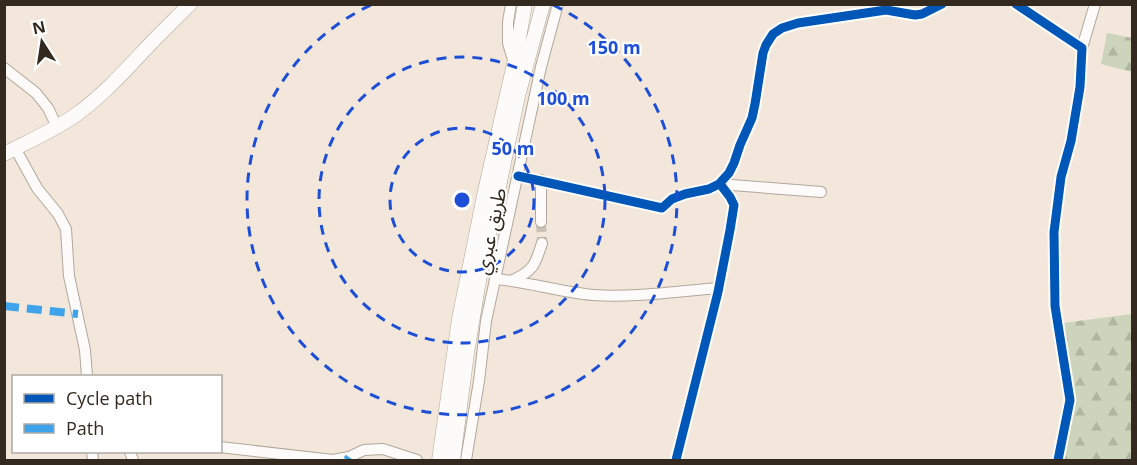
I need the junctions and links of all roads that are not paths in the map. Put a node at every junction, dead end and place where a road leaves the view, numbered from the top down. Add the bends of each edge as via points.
1 (190, 4) edge
2 (511, 4) edge
3 (525, 4) edge
4 (543, 4) edge
5 (558, 4) edge
6 (942, 4) edge
7 (1016, 4) edge
8 (1095, 4) edge
9 (1082, 48) junction
10 (514, 63) junction
11 (4, 69) edge
12 (57, 127) junction
13 (10, 151) edge
14 (518, 176) junction
15 (541, 180) junction
16 (719, 184) junction
17 (821, 192) dead end
18 (541, 222) tunnel mouth
19 (542, 243) tunnel mouth
20 (496, 279) junction
21 (511, 281) junction
22 (719, 288) junction
23 (87, 375) edge
24 (464, 381) junction
25 (479, 381) junction
26 (222, 447) edge
27 (417, 460) edge
28 (439, 460) edge
29 (453, 460) edge
30 (466, 460) edge
31 (676, 460) edge
32 (1059, 460) edge

1 - 12 main road via 95,100
2 - 10 street via 508,43
3 - 10 main road, طريق عبري
4 - 24 main road, طريق عبري via 518,96 478,286
5 - 14 street
6 - 16 street via 915,15 886,10 798,23 773,34 762,53 752,118 734,163
7 - 9 street
8 - 9 street
9 - 32 street via 1080,87 1054,232 1055,306 1070,400
10 - 28 main road, طريق عبري via 459,319
11 - 12 street via 36,93
12 - 13 main road
13 - 23 street via 66,229 69,276
14 - 15 street
14 - 20 street
15 - 16 street via 662,208 672,199
15 - 18 street
16 - 17 street
16 - 22 street via 734,205
19 - 21 street via 530,270
20 - 21 street
20 - 25 street
21 - 22 street via 622,296
22 - 31 street
24 - 25 main road
24 - 29 main road, طريق عبري
25 - 30 street
26 - 27 street via 333,459 383,449

